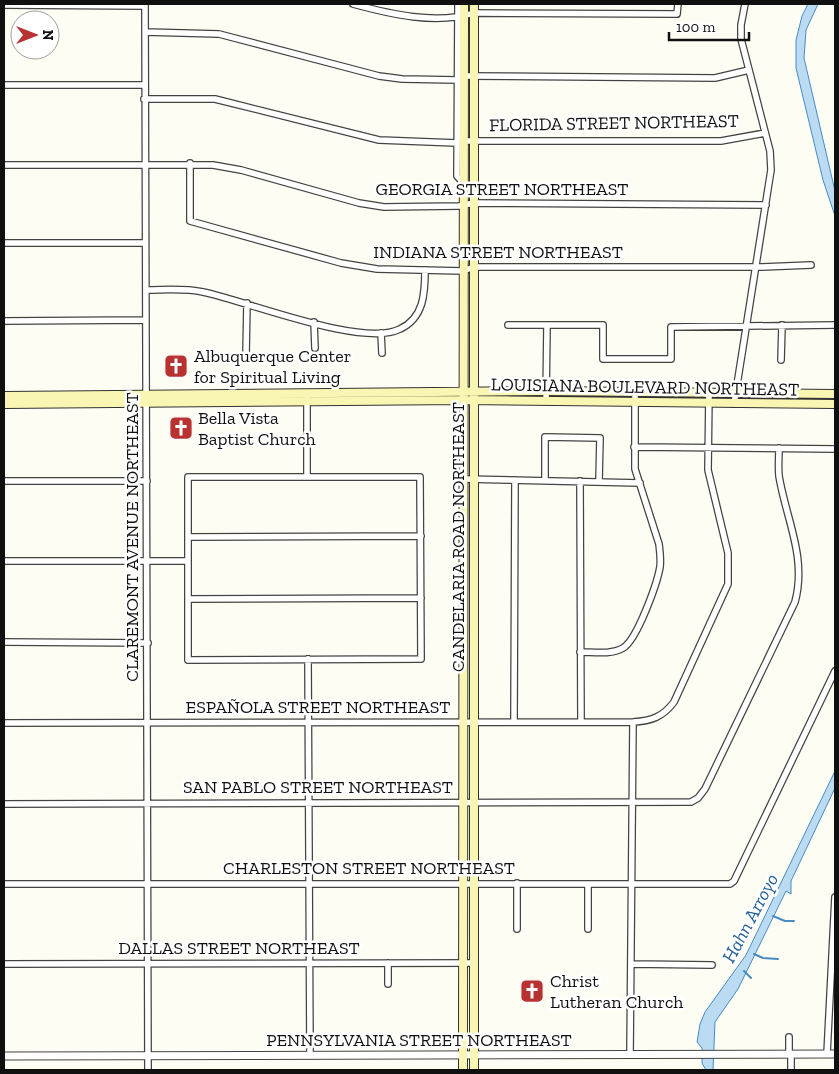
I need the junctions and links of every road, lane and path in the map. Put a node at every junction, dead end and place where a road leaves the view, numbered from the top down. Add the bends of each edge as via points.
1 (353, 4) edge
2 (458, 4) edge
3 (464, 4) edge
4 (474, 4) edge
5 (678, 4) edge
6 (745, 4) edge
7 (4, 5) edge
8 (145, 5) edge
9 (474, 13) junction
10 (461, 17) junction
11 (145, 32) junction
12 (748, 70) junction
13 (474, 76) junction
14 (461, 78) junction
15 (4, 85) edge
16 (144, 85) junction
17 (144, 98) junction
18 (765, 133) junction
19 (474, 140) junction
20 (461, 142) junction
21 (190, 163) junction
22 (146, 164) junction
23 (4, 165) edge
24 (474, 203) junction
25 (766, 204) junction
26 (464, 206) junction
27 (4, 243) edge
28 (146, 243) junction
29 (811, 265) dead end
30 (474, 267) junction
31 (755, 267) junction
32 (425, 270) junction
33 (463, 271) junction
34 (146, 290) junction
35 (247, 303) junction
36 (146, 320) junction
37 (4, 321) edge
38 (314, 322) junction
39 (508, 325) dead end
40 (547, 325) junction
41 (782, 325) junction
42 (835, 325) edge
43 (747, 326) junction
44 (381, 334) junction
45 (315, 348) dead end
46 (382, 353) dead end
47 (246, 355) dead end
48 (781, 360) dead end
49 (546, 391) junction
50 (473, 392) junction
51 (635, 392) junction
52 (709, 393) junction
53 (736, 393) junction
54 (146, 394) junction
55 (307, 394) junction
56 (835, 394) edge
57 (4, 396) edge
58 (464, 396) junction
59 (473, 400) junction
60 (546, 401) junction
61 (635, 402) junction
62 (307, 403) junction
63 (709, 403) junction
64 (4, 404) edge
65 (146, 404) junction
66 (734, 404) junction
67 (835, 404) edge
68 (634, 447) junction
69 (708, 448) junction
70 (778, 448) junction
71 (835, 449) edge
72 (307, 477) junction
73 (464, 479) junction
74 (474, 480) junction
75 (515, 480) junction
76 (4, 481) edge
77 (147, 481) junction
78 (545, 481) junction
79 (580, 481) junction
80 (599, 481) junction
81 (640, 483) junction
82 (421, 536) junction
83 (188, 537) junction
84 (188, 560) junction
85 (147, 561) junction
86 (4, 562) edge
87 (421, 598) junction
88 (188, 599) junction
89 (4, 642) edge
90 (148, 643) junction
91 (580, 652) junction
92 (308, 659) junction
93 (835, 671) edge
94 (308, 721) junction
95 (464, 721) junction
96 (474, 721) junction
97 (514, 721) junction
98 (148, 722) junction
99 (581, 722) junction
100 (633, 722) junction
101 (4, 723) edge
102 (474, 801) junction
103 (148, 802) junction
104 (309, 802) junction
105 (463, 802) junction
106 (632, 802) junction
107 (4, 804) edge
108 (464, 882) junction
109 (474, 882) junction
110 (148, 883) junction
111 (309, 883) junction
112 (518, 883) junction
113 (631, 883) junction
114 (4, 884) edge
115 (588, 884) junction
116 (835, 897) edge
117 (588, 929) dead end
118 (517, 930) dead end
119 (148, 963) junction
120 (310, 963) junction
121 (388, 963) junction
122 (464, 963) junction
123 (474, 963) junction
124 (4, 964) edge
125 (631, 964) junction
126 (712, 965) dead end
127 (388, 984) dead end
128 (789, 1037) dead end
129 (753, 1046) dead end
130 (464, 1054) junction
131 (474, 1054) junction
132 (630, 1054) junction
133 (790, 1054) junction
134 (827, 1054) junction
135 (835, 1054) edge
136 (310, 1055) junction
137 (753, 1055) junction
138 (4, 1056) edge
139 (148, 1056) junction
140 (148, 1070) edge
141 (464, 1070) edge
142 (474, 1070) edge
143 (791, 1070) edge

1 - 10 street via 399,16
2 - 10 street
3 - 10 main road, CANDELARIA ROAD NORTHEAST
4 - 9 main road, CANDELARIA ROAD NORTHEAST
5 - 9 street via 677,14
6 - 12 street via 741,39
7 - 8 street
8 - 11 street, CLAREMONT AVENUE NORTHEAST
9 - 10 street
9 - 13 main road, CANDELARIA ROAD NORTHEAST
10 - 14 main road, CANDELARIA ROAD NORTHEAST
11 - 14 street via 219,34 379,76
11 - 16 street, CLAREMONT AVENUE NORTHEAST
12 - 13 street via 715,78
12 - 18 street
13 - 14 street
13 - 19 main road, CANDELARIA ROAD NORTHEAST
14 - 20 main road, CANDELARIA ROAD NORTHEAST
15 - 16 street
16 - 17 street, CLAREMONT AVENUE NORTHEAST
17 - 20 street, FLORIDA STREET NORTHEAST via 215,99 379,140
17 - 22 street, CLAREMONT AVENUE NORTHEAST
18 - 19 street, FLORIDA STREET NORTHEAST via 721,141
18 - 25 street via 771,170
19 - 20 street, FLORIDA STREET NORTHEAST
19 - 24 main road, CANDELARIA ROAD NORTHEAST
20 - 26 main road, CANDELARIA ROAD NORTHEAST
21 - 22 street, GEORGIA STREET NORTHEAST
21 - 26 street, GEORGIA STREET NORTHEAST via 241,170 384,207
21 - 32 street, INDIANA STREET NORTHEAST via 190,221 340,264
22 - 23 street, GEORGIA STREET NORTHEAST
22 - 28 street, CLAREMONT AVENUE NORTHEAST
24 - 25 street, GEORGIA STREET NORTHEAST
24 - 26 street, GEORGIA STREET NORTHEAST
24 - 30 main road, CANDELARIA ROAD NORTHEAST
25 - 31 street
26 - 33 main road, CANDELARIA ROAD NORTHEAST
27 - 28 street
28 - 34 street, CLAREMONT AVENUE NORTHEAST
29 - 31 street, INDIANA STREET NORTHEAST
30 - 31 street, INDIANA STREET NORTHEAST
30 - 33 street, INDIANA STREET NORTHEAST
30 - 50 main road, CANDELARIA ROAD NORTHEAST
31 - 43 street
32 - 33 street, INDIANA STREET NORTHEAST
32 - 44 street via 424,297 418,313 400,330
33 - 58 main road, CANDELARIA ROAD NORTHEAST
34 - 35 street via 200,292
34 - 36 street, CLAREMONT AVENUE NORTHEAST
35 - 38 street
35 - 47 street
36 - 37 street
36 - 54 street, CLAREMONT AVENUE NORTHEAST
38 - 44 street via 349,332
38 - 45 street
39 - 40 street
40 - 43 street via 603,325 603,359 671,359 671,326
40 - 49 street
41 - 42 street
41 - 43 street
41 - 48 street
43 - 53 street
44 - 46 street
49 - 50 main road, LOUISIANA BOULEVARD NORTHEAST
49 - 51 main road, LOUISIANA BOULEVARD NORTHEAST
49 - 60 street
50 - 58 main road, LOUISIANA BOULEVARD NORTHEAST
50 - 59 main road, CANDELARIA ROAD NORTHEAST
51 - 52 main road, LOUISIANA BOULEVARD NORTHEAST
51 - 61 street
52 - 53 main road, LOUISIANA BOULEVARD NORTHEAST
52 - 63 street, ESPAÑOLA STREET NORTHEAST
53 - 56 main road, LOUISIANA BOULEVARD NORTHEAST
53 - 66 street
54 - 55 main road, LOUISIANA BOULEVARD NORTHEAST
54 - 57 main road, LOUISIANA BOULEVARD NORTHEAST
54 - 65 street, CLAREMONT AVENUE NORTHEAST
55 - 58 main road, LOUISIANA BOULEVARD NORTHEAST
55 - 62 street
58 - 59 main road, LOUISIANA BOULEVARD NORTHEAST
58 - 62 main road, LOUISIANA BOULEVARD NORTHEAST
58 - 73 main road, CANDELARIA ROAD NORTHEAST
59 - 60 main road, LOUISIANA BOULEVARD NORTHEAST
59 - 74 main road, CANDELARIA ROAD NORTHEAST
60 - 61 main road, LOUISIANA BOULEVARD NORTHEAST
61 - 63 main road, LOUISIANA BOULEVARD NORTHEAST
61 - 68 street
62 - 65 main road, LOUISIANA BOULEVARD NORTHEAST
62 - 72 street
63 - 66 main road, LOUISIANA BOULEVARD NORTHEAST
63 - 69 street, ESPAÑOLA STREET NORTHEAST
64 - 65 main road, LOUISIANA BOULEVARD NORTHEAST
65 - 77 street, CLAREMONT AVENUE NORTHEAST
66 - 67 main road, LOUISIANA BOULEVARD NORTHEAST
68 - 69 street
68 - 81 street
69 - 70 street
69 - 100 street, ESPAÑOLA STREET NORTHEAST via 710,481 728,553 728,584 668,711 659,717
70 - 71 street
70 - 106 street, SAN PABLO STREET NORTHEAST via 779,474 800,561 800,586 795,602 705,790 691,802
72 - 82 street via 420,477
72 - 83 street via 188,476
73 - 74 street
73 - 95 main road, CANDELARIA ROAD NORTHEAST
74 - 75 street
74 - 96 main road, CANDELARIA ROAD NORTHEAST
75 - 78 street
75 - 97 street
76 - 77 street
77 - 85 street, CLAREMONT AVENUE NORTHEAST
78 - 79 street
78 - 80 street via 545,437 600,438
79 - 80 street
79 - 91 street
80 - 81 street
81 - 91 street via 660,555 653,594 629,644 613,652
82 - 83 street
82 - 87 street
83 - 84 street
84 - 85 street
84 - 88 street
85 - 86 street
85 - 90 street, CLAREMONT AVENUE NORTHEAST
87 - 88 street
87 - 92 street via 421,659
88 - 92 street via 188,660
89 - 90 street
90 - 98 street, CLAREMONT AVENUE NORTHEAST
91 - 99 street
92 - 94 street
93 - 113 street, CHARLESTON STREET NORTHEAST via 734,881 724,884
94 - 95 street, ESPAÑOLA STREET NORTHEAST
94 - 98 street, ESPAÑOLA STREET NORTHEAST
94 - 104 street
95 - 96 street, ESPAÑOLA STREET NORTHEAST
95 - 105 main road, CANDELARIA ROAD NORTHEAST
96 - 97 street, ESPAÑOLA STREET NORTHEAST
96 - 102 main road, CANDELARIA ROAD NORTHEAST
97 - 99 street, ESPAÑOLA STREET NORTHEAST
98 - 101 street, ESPAÑOLA STREET NORTHEAST
98 - 103 street, CLAREMONT AVENUE NORTHEAST
99 - 100 street, ESPAÑOLA STREET NORTHEAST
100 - 106 street
102 - 105 street, SAN PABLO STREET NORTHEAST
102 - 106 street, SAN PABLO STREET NORTHEAST
102 - 109 main road, CANDELARIA ROAD NORTHEAST
103 - 104 street, SAN PABLO STREET NORTHEAST
103 - 107 street, SAN PABLO STREET NORTHEAST
103 - 110 street, CLAREMONT AVENUE NORTHEAST
104 - 105 street, SAN PABLO STREET NORTHEAST
104 - 111 street
105 - 108 main road, CANDELARIA ROAD NORTHEAST
106 - 113 street
108 - 109 street, CHARLESTON STREET NORTHEAST
108 - 111 street, CHARLESTON STREET NORTHEAST
108 - 122 main road, CANDELARIA ROAD NORTHEAST
109 - 112 street, CHARLESTON STREET NORTHEAST
109 - 123 main road, CANDELARIA ROAD NORTHEAST
110 - 111 street, CHARLESTON STREET NORTHEAST
110 - 114 street, CHARLESTON STREET NORTHEAST
110 - 119 street, CLAREMONT AVENUE NORTHEAST
111 - 120 street
112 - 115 street, CHARLESTON STREET NORTHEAST
112 - 118 street
113 - 115 street, CHARLESTON STREET NORTHEAST
113 - 125 street
115 - 117 street
116 - 134 street
119 - 120 street, DALLAS STREET NORTHEAST
119 - 124 street, DALLAS STREET NORTHEAST
119 - 139 street, CLAREMONT AVENUE NORTHEAST
120 - 121 street, DALLAS STREET NORTHEAST
120 - 136 street
121 - 122 street, DALLAS STREET NORTHEAST
121 - 127 street
122 - 123 street, DALLAS STREET NORTHEAST
122 - 130 main road, CANDELARIA ROAD NORTHEAST
123 - 131 main road, CANDELARIA ROAD NORTHEAST
125 - 126 street
125 - 132 street
128 - 133 street
129 - 137 street
130 - 131 street, PENNSYLVANIA STREET NORTHEAST
130 - 136 street, PENNSYLVANIA STREET NORTHEAST
130 - 141 main road, CANDELARIA ROAD NORTHEAST
131 - 132 street, PENNSYLVANIA STREET NORTHEAST
131 - 142 main road, CANDELARIA ROAD NORTHEAST
132 - 137 street, PENNSYLVANIA STREET NORTHEAST
133 - 134 street, PENNSYLVANIA STREET NORTHEAST
133 - 137 street, PENNSYLVANIA STREET NORTHEAST
133 - 143 street
134 - 135 street, PENNSYLVANIA STREET NORTHEAST
136 - 139 street, PENNSYLVANIA STREET NORTHEAST
138 - 139 street, PENNSYLVANIA STREET NORTHEAST
139 - 140 street, CLAREMONT AVENUE NORTHEAST

